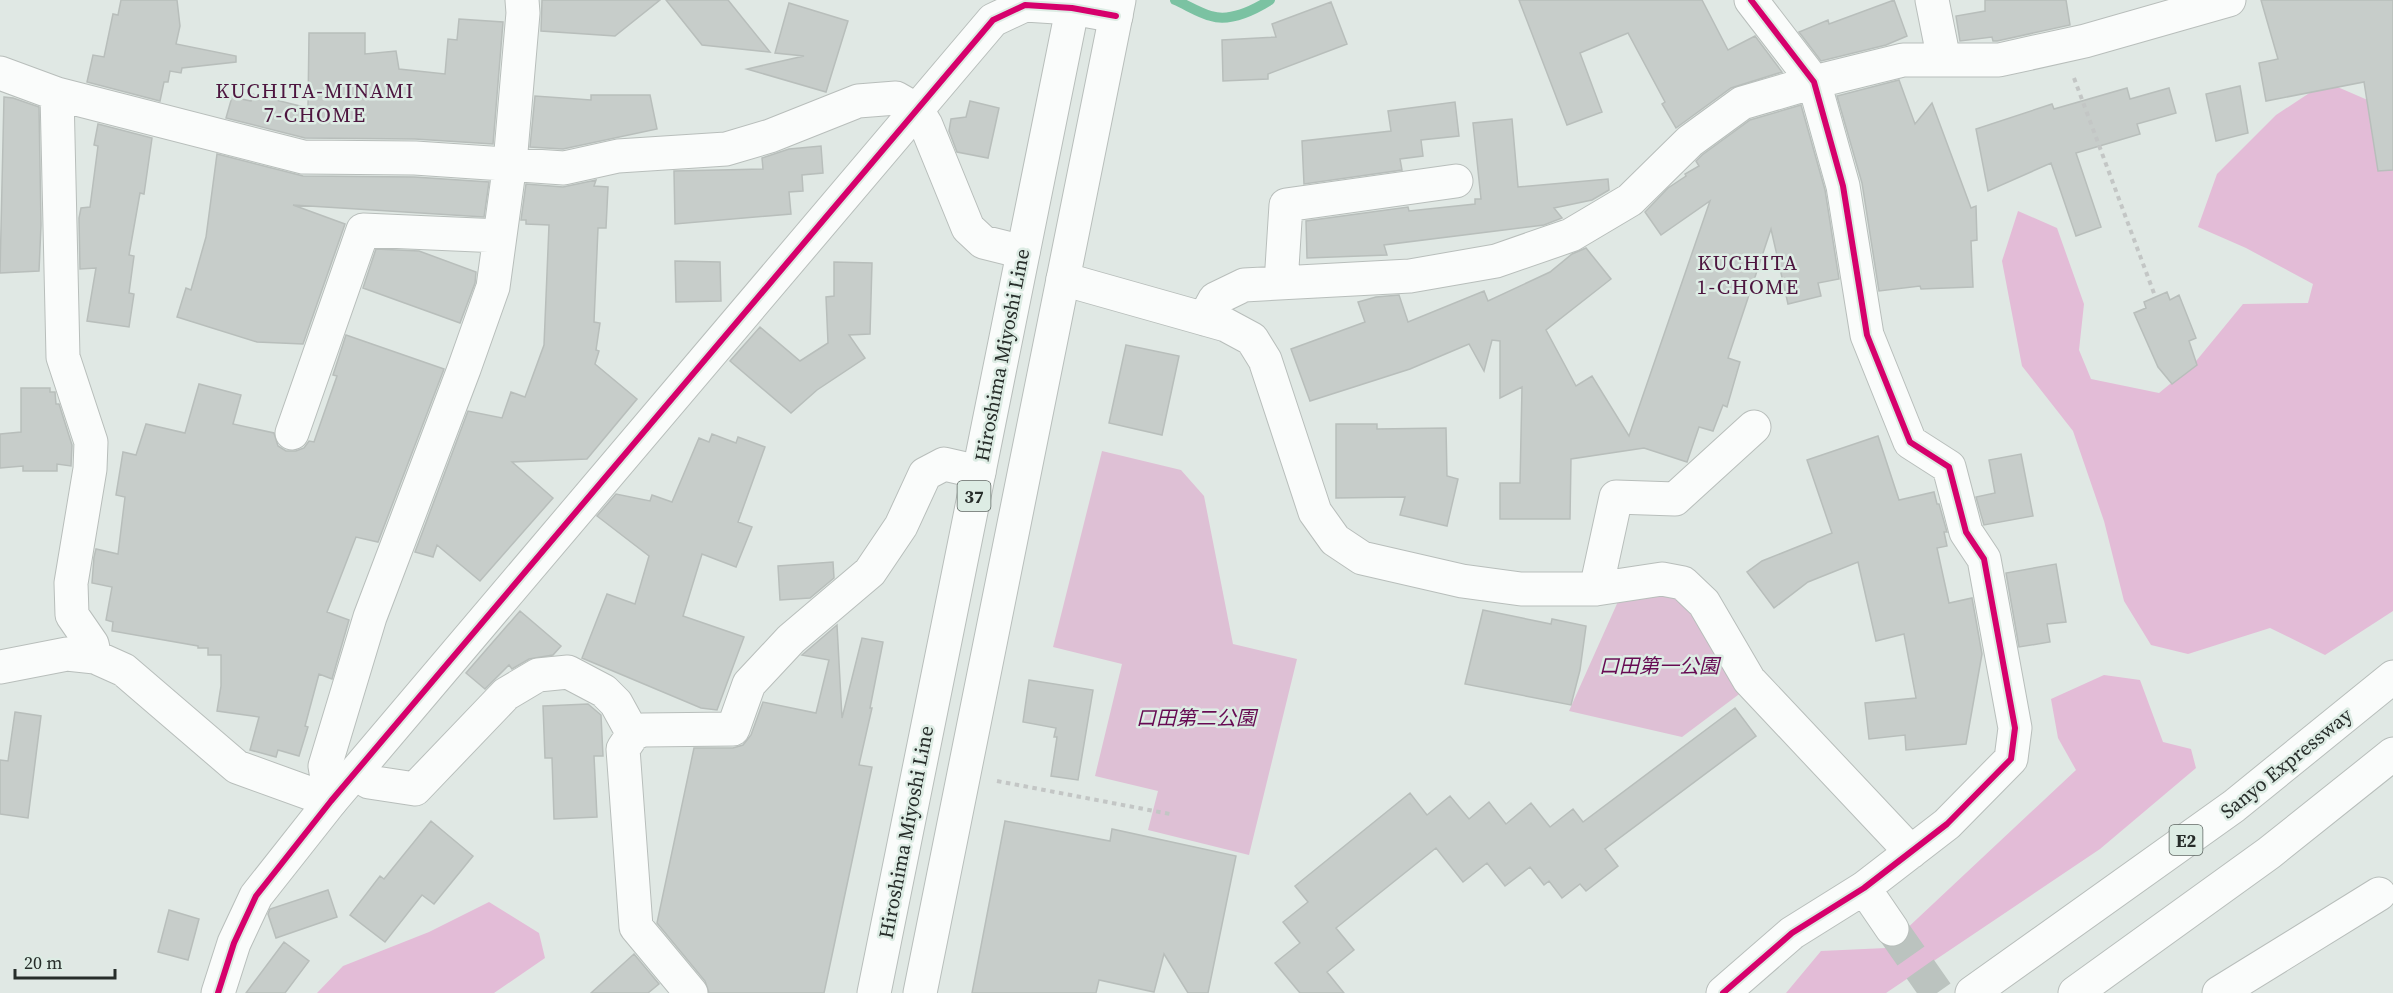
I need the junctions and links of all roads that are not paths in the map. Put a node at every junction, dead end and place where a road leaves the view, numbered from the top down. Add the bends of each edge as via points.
1 (522, 0) edge
2 (1751, 0) edge
3 (1932, 0) edge
4 (2229, 0) edge
5 (1073, 4) edge
6 (1118, 8) edge
7 (1944, 60) junction
8 (0, 73) edge
9 (1814, 82) junction
10 (57, 94) junction
11 (917, 110) junction
12 (510, 163) junction
13 (1456, 181) dead end
14 (500, 236) junction
15 (1023, 252) junction
16 (1063, 279) junction
17 (1281, 283) junction
18 (1204, 319) junction
19 (1754, 427) dead end
20 (292, 433) dead end
21 (979, 472) junction
22 (1596, 589) junction
23 (95, 657) junction
24 (0, 667) edge
25 (2393, 677) edge
26 (633, 734) junction
27 (2393, 754) edge
28 (355, 773) junction
29 (331, 801) junction
30 (1911, 852) junction
31 (1864, 888) junction
32 (2379, 894) dead end
33 (1892, 929) tunnel mouth
34 (218, 993) edge
35 (690, 993) edge
36 (874, 993) edge
37 (920, 993) edge
38 (1723, 993) edge
39 (1972, 993) edge
40 (2075, 993) edge
41 (2218, 993) edge

1 - 12 main road
2 - 9 main road
3 - 7 main road
4 - 7 main road via 1999,60
5 - 6 main road
5 - 11 main road via 1025,4 993,20
5 - 15 main road, Hiroshima Miyoshi Line / 37
6 - 16 main road, 37
7 - 9 main road via 1903,60
8 - 10 main road
9 - 17 main road via 1742,103 1690,141 1630,201 1571,235 1496,261 1410,276
9 - 30 main road via 1843,186 1867,335 1910,442 1949,467 1966,532 1984,560 2015,728 2011,759 1947,824
10 - 12 main road via 303,157
10 - 23 main road via 63,357 91,442 71,583 72,615 92,644
11 - 12 main road via 896,98 858,101 726,149 618,156 564,168
11 - 15 main road via 968,228 983,242
11 - 28 main road
12 - 14 main road
13 - 17 main road via 1286,205
14 - 20 main road via 363,231
14 - 29 main road via 493,287 370,617 325,766
15 - 21 main road, Hiroshima Miyoshi Line / 37
16 - 18 main road
16 - 37 main road, 37
17 - 18 main road via 1244,285 1215,300
18 - 22 main road via 1252,339 1265,360 1315,512 1335,540 1362,558 1462,581 1521,589
19 - 22 main road via 1675,499 1616,496
21 - 26 main road via 944,464 926,474 901,526 870,572 791,639 749,684 733,729 643,730
21 - 36 main road, Hiroshima Miyoshi Line / 37
22 - 30 main road via 1662,579 1683,583 1704,603 1749,680
23 - 24 main road via 67,654
23 - 29 main road via 124,670 237,767
25 - 39 main road, Sanyo Expressway / E2 via 2234,806
26 - 28 main road via 616,703 604,691 568,672 538,675 506,694 415,789 369,782
26 - 35 main road via 623,749 636,927
27 - 40 main road via 2269,852
28 - 29 main road
29 - 34 main road via 256,896 234,943
30 - 31 main road
31 - 33 main road
31 - 38 main road via 1792,933
32 - 41 main road

